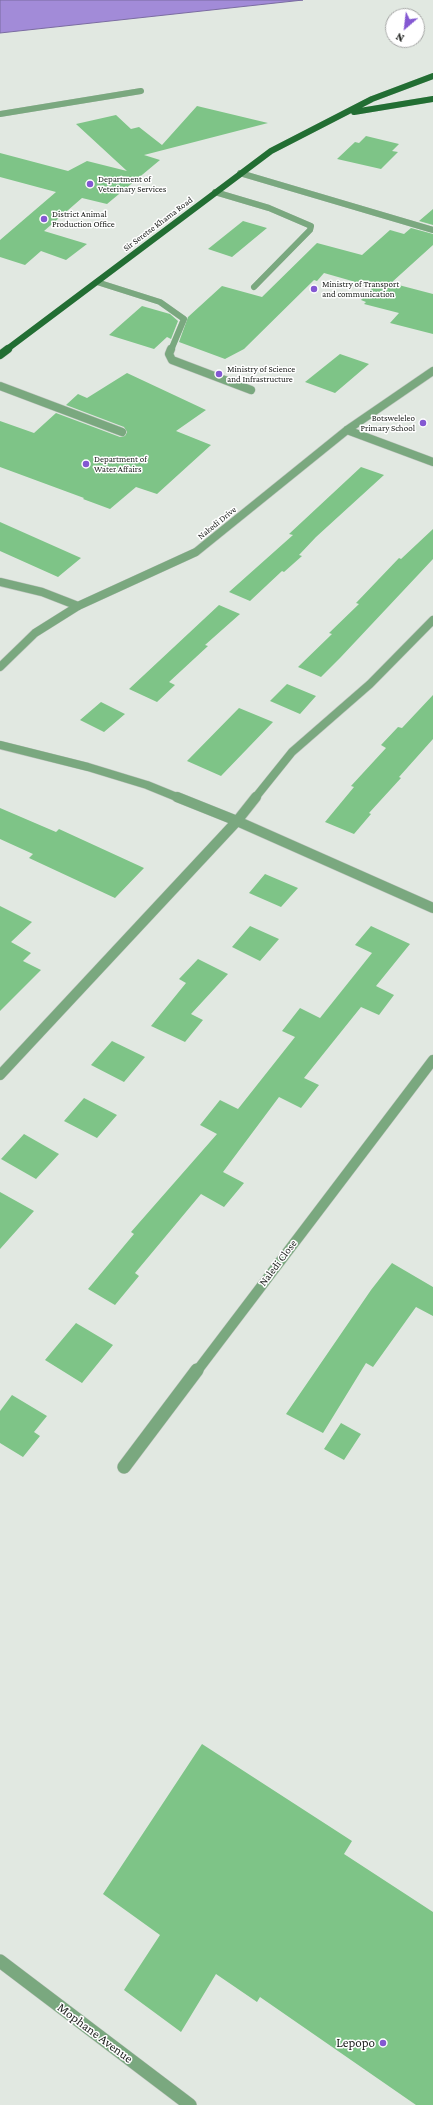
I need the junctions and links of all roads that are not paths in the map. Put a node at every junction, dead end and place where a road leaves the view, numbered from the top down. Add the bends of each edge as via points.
1 (433, 76) edge
2 (141, 91) dead end
3 (433, 99) edge
4 (0, 114) edge
5 (332, 118) junction
6 (240, 173) junction
7 (215, 192) junction
8 (433, 230) edge
9 (97, 282) junction
10 (254, 287) dead end
11 (0, 354) edge
12 (433, 371) edge
13 (0, 386) edge
14 (252, 390) dead end
15 (347, 430) junction
16 (122, 432) dead end
17 (433, 462) edge
18 (0, 582) edge
19 (78, 606) junction
20 (433, 620) edge
21 (0, 667) edge
22 (0, 745) edge
23 (237, 821) junction
24 (433, 908) edge
25 (433, 1060) edge
26 (0, 1075) edge
27 (124, 1467) dead end
28 (0, 1961) edge
29 (190, 2105) edge

1 - 5 main road, Sir Seretse Khama Road via 372,99
2 - 4 street
3 - 5 main road, Sir Seretse Khama Road
5 - 6 main road, Sir Seretse Khama Road via 271,151
6 - 7 main road, Sir Seretse Khama Road
6 - 8 street
7 - 9 main road, Sir Seretse Khama Road
7 - 10 street via 269,208 311,226 310,230
9 - 11 main road, Sir Seretse Khama Road
9 - 14 street via 160,302 180,314 184,319 183,325 168,354 172,360
12 - 15 street, Nakedi Drive
13 - 16 street
15 - 17 street
15 - 19 street, Nakedi Drive via 196,552
18 - 19 street via 42,592
19 - 21 street, Nakedi Drive via 35,633
20 - 23 street via 370,684 292,752
22 - 23 street via 148,785
23 - 24 street
23 - 26 street
25 - 27 street, Naledi Close
28 - 29 street, Mophane Avenue

